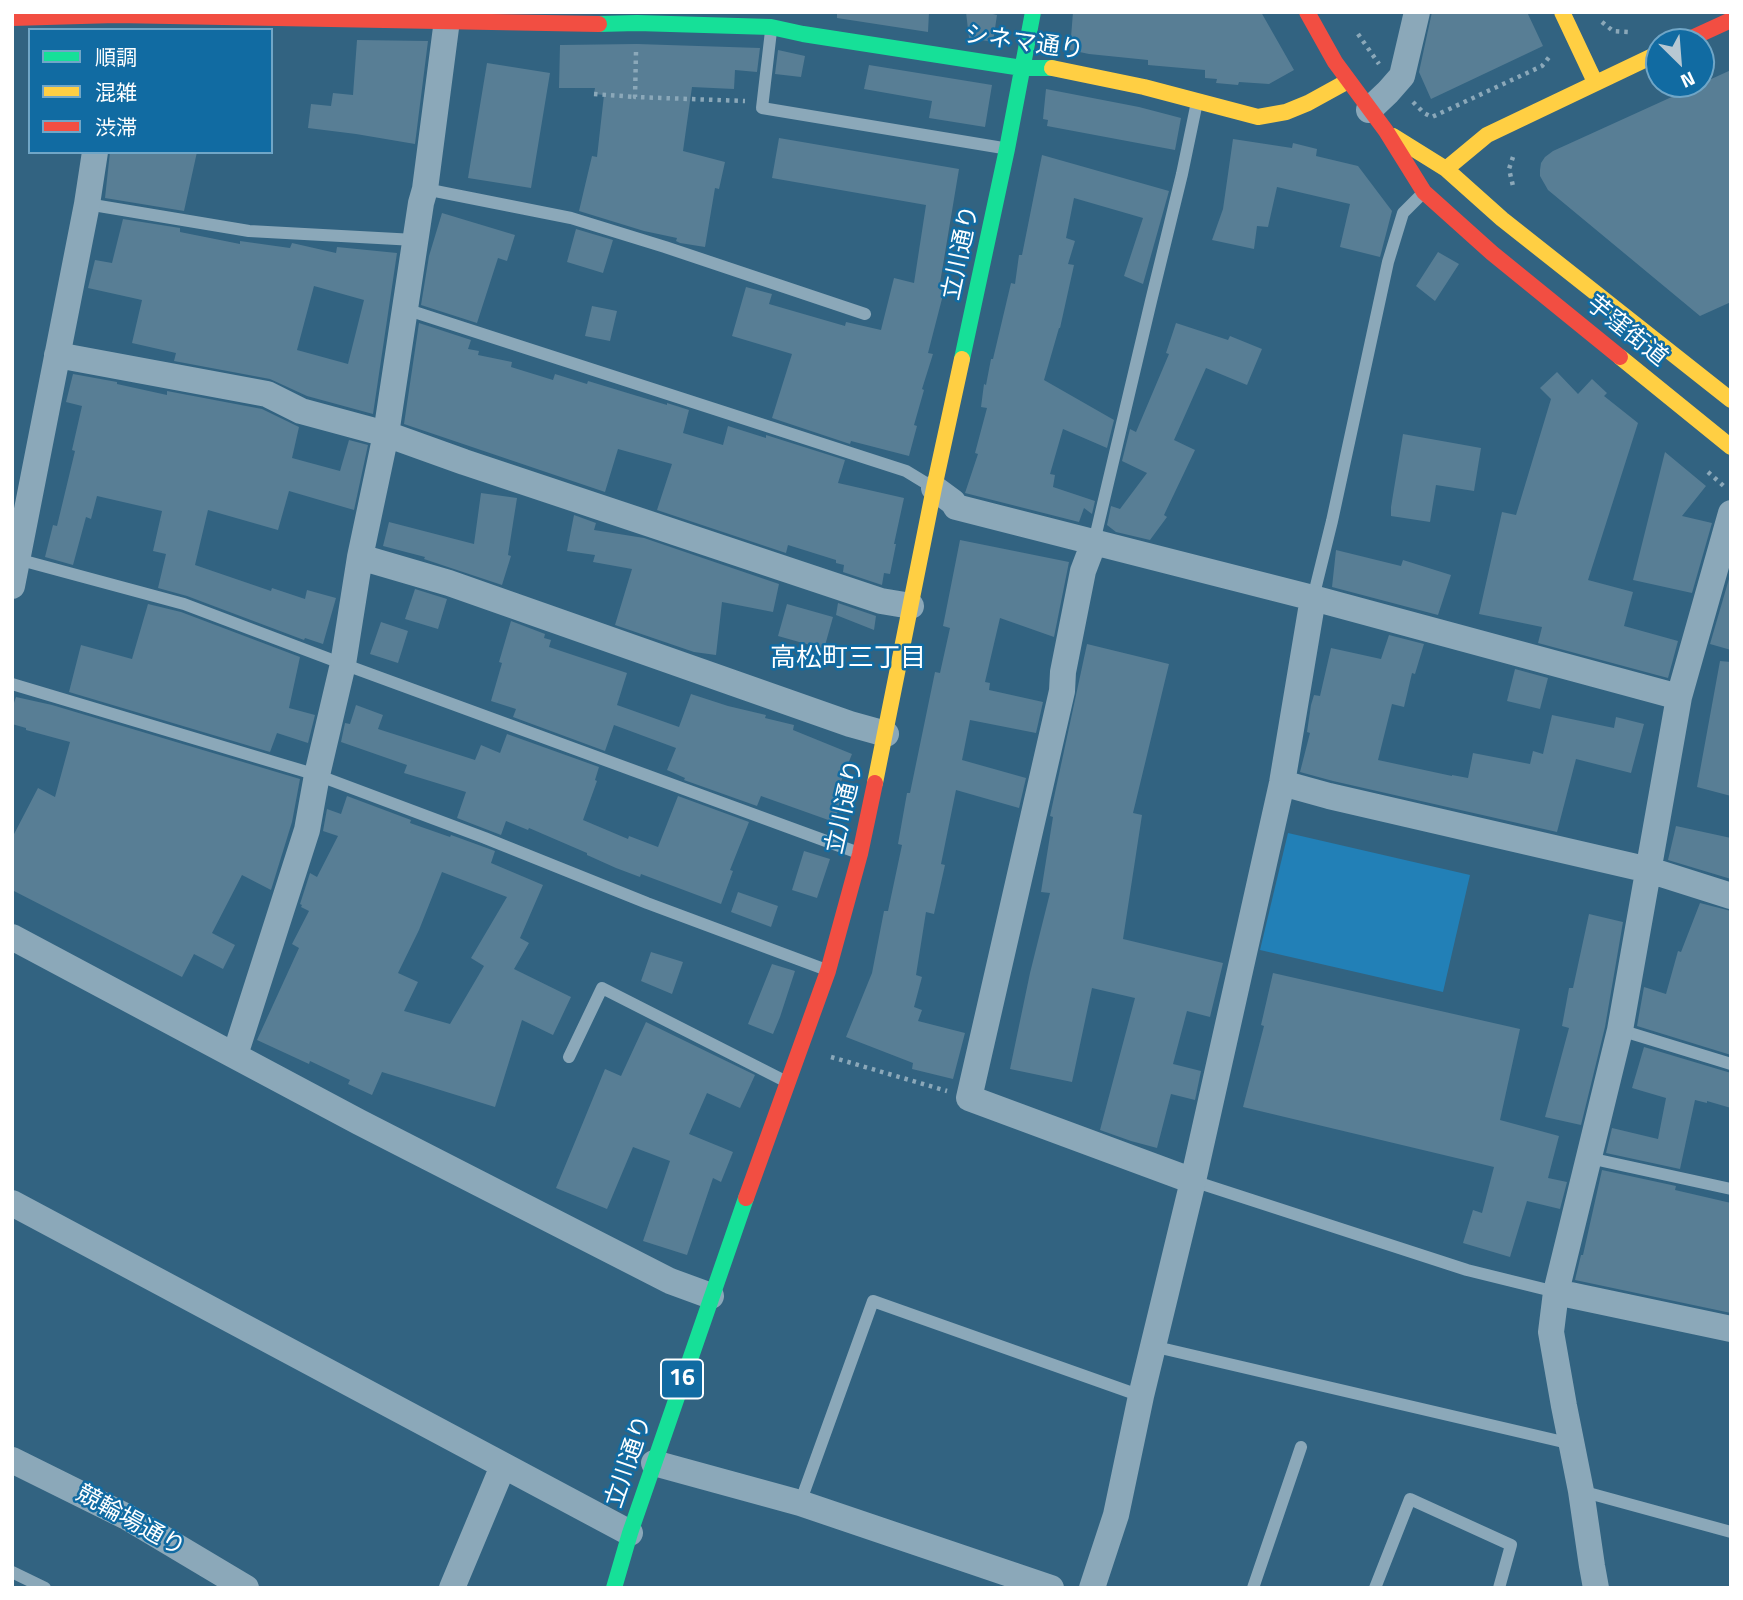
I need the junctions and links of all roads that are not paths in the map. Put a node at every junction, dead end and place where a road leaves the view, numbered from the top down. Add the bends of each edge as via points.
1 (1032, 12) edge
2 (1307, 12) edge
3 (1417, 12) edge
4 (1562, 12) edge
5 (392, 16) edge
6 (12, 18) edge
7 (568, 18) edge
8 (447, 20) junction
9 (771, 20) edge
10 (1731, 20) edge
11 (115, 22) edge
12 (1714, 28) edge
13 (1645, 59) edge
14 (1022, 68) junction
15 (1348, 80) junction
16 (1595, 82) junction
17 (1197, 100) junction
18 (1369, 110) junction
19 (1386, 131) junction
20 (1007, 149) junction
21 (95, 154) edge
22 (1435, 181) junction
23 (425, 189) junction
24 (86, 204) junction
25 (415, 240) junction
26 (405, 309) junction
27 (864, 314) dead end
28 (57, 355) junction
29 (1731, 400) edge
30 (386, 434) junction
31 (1731, 447) edge
32 (934, 488) junction
33 (1731, 513) edge
34 (1094, 542) junction
35 (360, 557) junction
36 (18, 559) junction
37 (12, 586) edge
38 (1313, 598) junction
39 (911, 606) junction
40 (343, 664) junction
41 (12, 684) edge
42 (1679, 697) junction
43 (886, 734) junction
44 (317, 775) junction
45 (1282, 783) junction
46 (860, 854) junction
47 (1649, 870) junction
48 (1731, 897) edge
49 (12, 937) edge
50 (828, 971) junction
51 (1620, 1030) junction
52 (235, 1055) junction
53 (569, 1057) dead end
54 (1731, 1064) edge
55 (788, 1082) junction
56 (1588, 1158) junction
57 (1193, 1181) junction
58 (1731, 1189) edge
59 (12, 1203) edge
60 (1556, 1292) junction
61 (711, 1296) junction
62 (1731, 1329) edge
63 (1152, 1346) junction
64 (1140, 1396) junction
65 (1572, 1444) junction
66 (1301, 1447) dead end
67 (12, 1460) edge
68 (653, 1463) junction
69 (503, 1466) junction
70 (1581, 1491) junction
71 (800, 1503) junction
72 (1731, 1532) edge
73 (630, 1533) junction
74 (12, 1572) edge
75 (45, 1588) edge
76 (246, 1588) edge
77 (452, 1588) edge
78 (614, 1588) edge
79 (1051, 1588) edge
80 (1092, 1588) edge
81 (1253, 1588) edge
82 (1375, 1588) edge
83 (1499, 1588) edge
84 (1597, 1588) edge

1 - 14 street, 立川通り / 16
2 - 15 street
3 - 18 street via 1402,76
4 - 16 street
5 - 8 street, シネマ通り
5 - 11 street, シネマ通り
6 - 11 street, シネマ通り
7 - 8 street, シネマ通り
7 - 9 street, シネマ通り via 636,23
8 - 23 street
9 - 14 street, シネマ通り via 803,34
9 - 20 lane via 762,107
10 - 12 street
13 - 16 street
14 - 17 street, シネマ通り via 1054,68
14 - 20 street, 立川通り / 16
15 - 17 street, シネマ通り via 1308,103 1258,117
15 - 18 street
16 - 22 street via 1487,135
17 - 34 lane
18 - 19 street
19 - 22 street
19 - 22 street
20 - 32 street, 立川通り / 16
21 - 24 street
22 - 29 street, 芋窪街道 via 1502,219
22 - 31 street, 芋窪街道 via 1492,253
22 - 38 lane via 1403,213 1388,262
23 - 25 street
23 - 27 lane via 571,218
24 - 25 lane via 249,231
24 - 28 street
25 - 26 street
26 - 30 street
26 - 32 lane via 906,471
28 - 30 street via 267,394 301,411
28 - 36 street
30 - 35 street
30 - 39 street via 881,601
32 - 34 street via 956,507
32 - 39 street, 立川通り / 16
33 - 42 street
34 - 38 street
34 - 57 street via 1083,571 1062,691 969,1098
35 - 40 street
35 - 43 street via 449,583
36 - 37 street
36 - 40 lane via 184,604
38 - 42 street
38 - 45 street
39 - 43 street, 立川通り / 16
40 - 44 street
40 - 46 lane
41 - 44 lane
42 - 47 street
43 - 46 street, 立川通り / 16
44 - 50 lane
44 - 52 street via 307,830
45 - 47 street
45 - 57 street
46 - 50 street, 立川通り / 16
47 - 48 street
47 - 51 street
49 - 52 street
50 - 55 street, 立川通り / 16
51 - 54 lane
51 - 56 street
52 - 61 street via 670,1281
53 - 55 lane via 602,988
55 - 61 street, 立川通り / 16
56 - 58 lane
56 - 60 street
57 - 60 lane via 1467,1270
57 - 63 street
59 - 69 street
60 - 62 street
60 - 65 street via 1551,1332
61 - 68 street, 立川通り / 16
63 - 64 street
63 - 65 lane
64 - 71 lane via 873,1301
64 - 80 street via 1116,1515
65 - 70 street
66 - 81 lane
67 - 76 street, 競輪場通り via 127,1517
68 - 71 street
68 - 73 street, 立川通り / 16
69 - 73 street
69 - 77 street
70 - 72 lane
70 - 84 street
71 - 79 street
73 - 78 street, 立川通り / 16
74 - 75 lane
82 - 83 lane via 1410,1499 1511,1545

